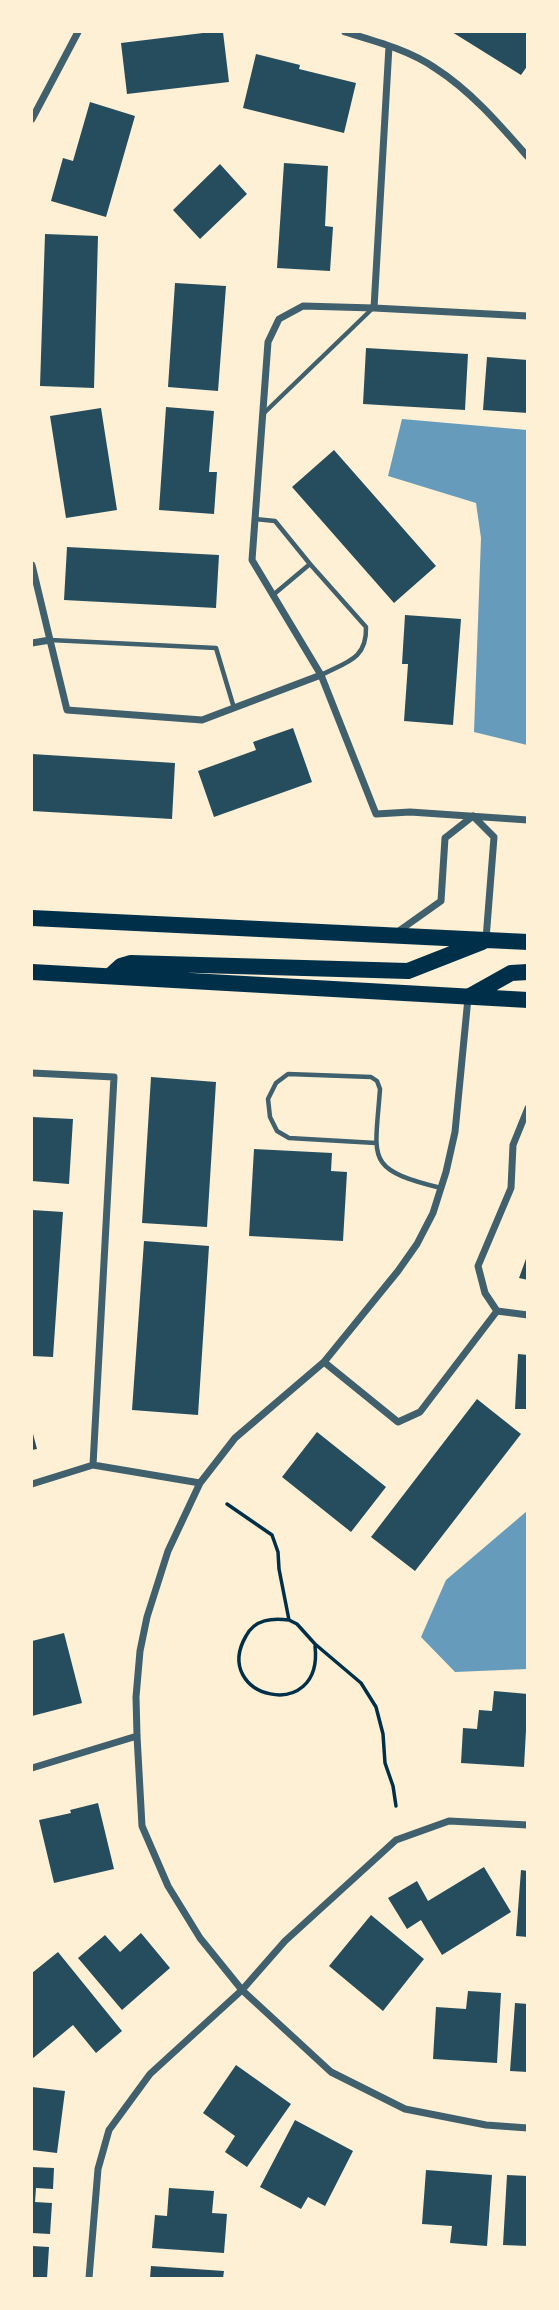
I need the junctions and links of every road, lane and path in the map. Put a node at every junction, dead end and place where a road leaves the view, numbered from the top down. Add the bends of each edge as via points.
1 (78, 32) edge
2 (345, 32) edge
3 (389, 46) junction
4 (32, 119) edge
5 (527, 157) edge
6 (374, 308) junction
7 (527, 316) edge
8 (263, 414) junction
9 (256, 519) junction
10 (310, 564) junction
11 (32, 565) edge
12 (273, 595) junction
13 (50, 640) junction
14 (32, 643) edge
15 (321, 675) junction
16 (234, 708) junction
17 (473, 816) junction
18 (527, 821) edge
19 (32, 918) edge
20 (393, 935) junction
21 (486, 940) junction
22 (527, 942) edge
23 (32, 972) edge
24 (527, 972) edge
25 (110, 976) junction
26 (468, 997) junction
27 (527, 1000) edge
28 (32, 1073) edge
29 (527, 1108) edge
30 (376, 1143) junction
31 (440, 1188) junction
32 (497, 1311) junction
33 (527, 1315) edge
34 (324, 1362) junction
35 (93, 1465) junction
36 (200, 1483) junction
37 (32, 1484) edge
38 (228, 1504) dead end
39 (289, 1620) junction
40 (315, 1644) junction
41 (137, 1736) junction
42 (32, 1768) edge
43 (396, 1806) dead end
44 (527, 1825) edge
45 (242, 1990) junction
46 (527, 2128) edge
47 (89, 2278) edge

1 - 4 street
2 - 3 street
3 - 5 street via 433,66 460,87
3 - 6 street
6 - 7 street
6 - 8 lane
6 - 8 street via 303,306 279,319 268,342
8 - 9 street
9 - 10 lane via 275,521
9 - 12 street via 252,561
10 - 12 lane
10 - 15 lane via 366,627 362,652
11 - 13 street
12 - 15 street
13 - 14 street
13 - 16 lane via 216,648
13 - 16 street via 67,710 202,720
15 - 16 street
15 - 17 street via 376,814
17 - 18 street
17 - 20 street via 444,838 441,901
17 - 21 street via 494,837
19 - 20 main road
20 - 21 main road
21 - 22 main road
21 - 25 main road via 408,971 131,963
23 - 25 main road
24 - 26 main road via 511,973
25 - 26 main road
26 - 27 main road
26 - 31 street via 455,1132
28 - 35 street via 114,1077
29 - 32 street via 513,1145 511,1188 478,1266 485,1293
30 - 30 lane via 380,1089 371,1077 288,1074 276,1083 268,1099 276,1131 289,1138
30 - 31 lane via 381,1162 391,1172
31 - 34 street via 433,1213 411,1253
32 - 33 street
32 - 34 street via 420,1412 398,1422
34 - 36 street via 235,1438
35 - 36 street
35 - 37 street
36 - 41 street via 168,1551 147,1617 136,1697
38 - 39 path via 272,1535
39 - 40 path
39 - 40 path via 266,1619 248,1631 239,1655 250,1684 273,1695 300,1689 314,1665
40 - 43 path via 361,1683 376,1707
41 - 42 street
41 - 45 street via 142,1826 168,1886 200,1938
44 - 45 street via 449,1821 396,1840 285,1941
45 - 46 street via 331,2073 405,2109
45 - 47 street via 150,2074 109,2130 98,2169

